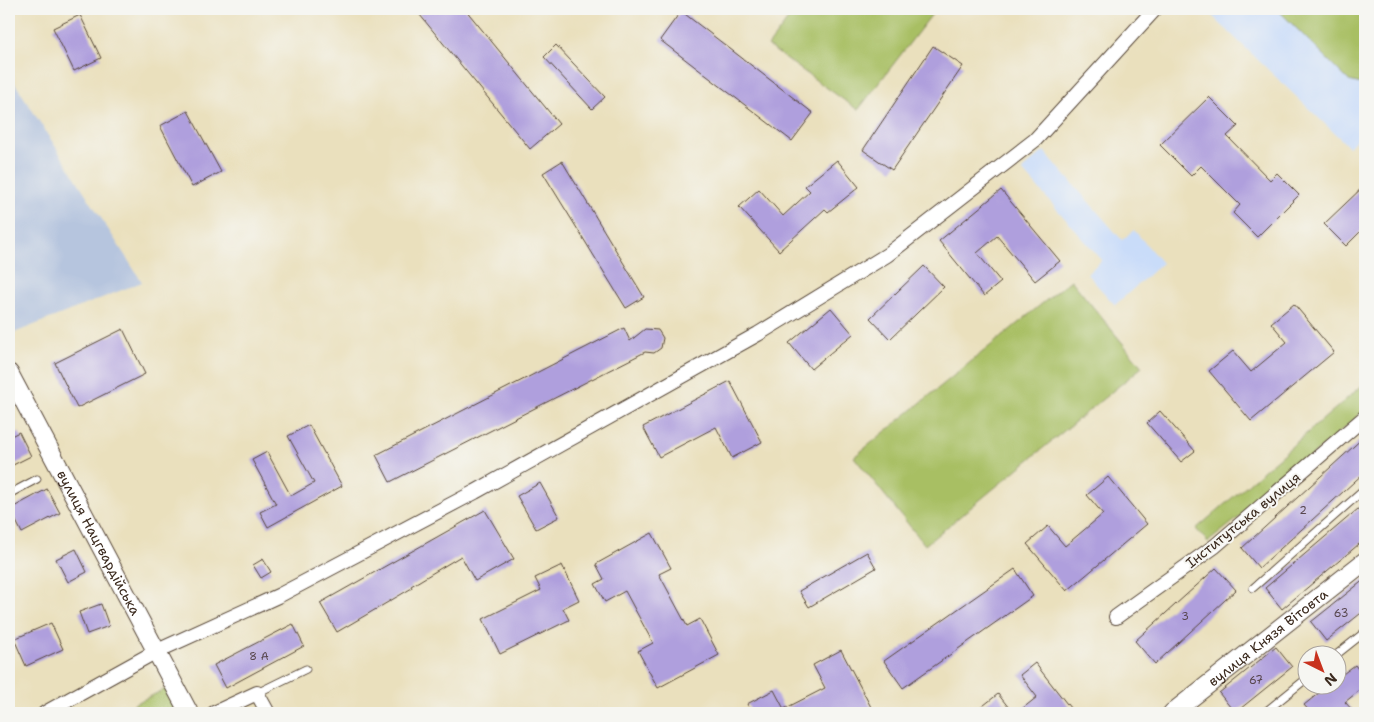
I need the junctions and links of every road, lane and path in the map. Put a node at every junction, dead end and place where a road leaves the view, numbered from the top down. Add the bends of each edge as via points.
1 (1155, 9) edge
2 (9, 373) edge
3 (1365, 417) edge
4 (37, 479) dead end
5 (1365, 489) edge
6 (9, 494) edge
7 (1365, 561) edge
8 (1253, 588) dead end
9 (1116, 617) dead end
10 (1365, 632) edge
11 (1346, 647) edge
12 (155, 652) junction
13 (306, 670) dead end
14 (1296, 687) edge
15 (257, 693) junction
16 (45, 713) edge
17 (190, 713) edge
18 (214, 713) edge
19 (268, 713) edge
20 (1172, 713) edge
21 (1264, 713) edge

1 - 12 street via 1035,140 887,255 758,334 475,492 280,595
2 - 12 street, вулиця Нацгвардійська
3 - 9 street, Інститутська вулиця via 1216,546
4 - 6 lane
5 - 8 lane
7 - 20 street, вулиця Князя Вітовта
10 - 11 lane
12 - 16 street
12 - 17 street, вулиця Нацгвардійська
13 - 15 lane
14 - 21 lane
15 - 18 street
15 - 19 street

